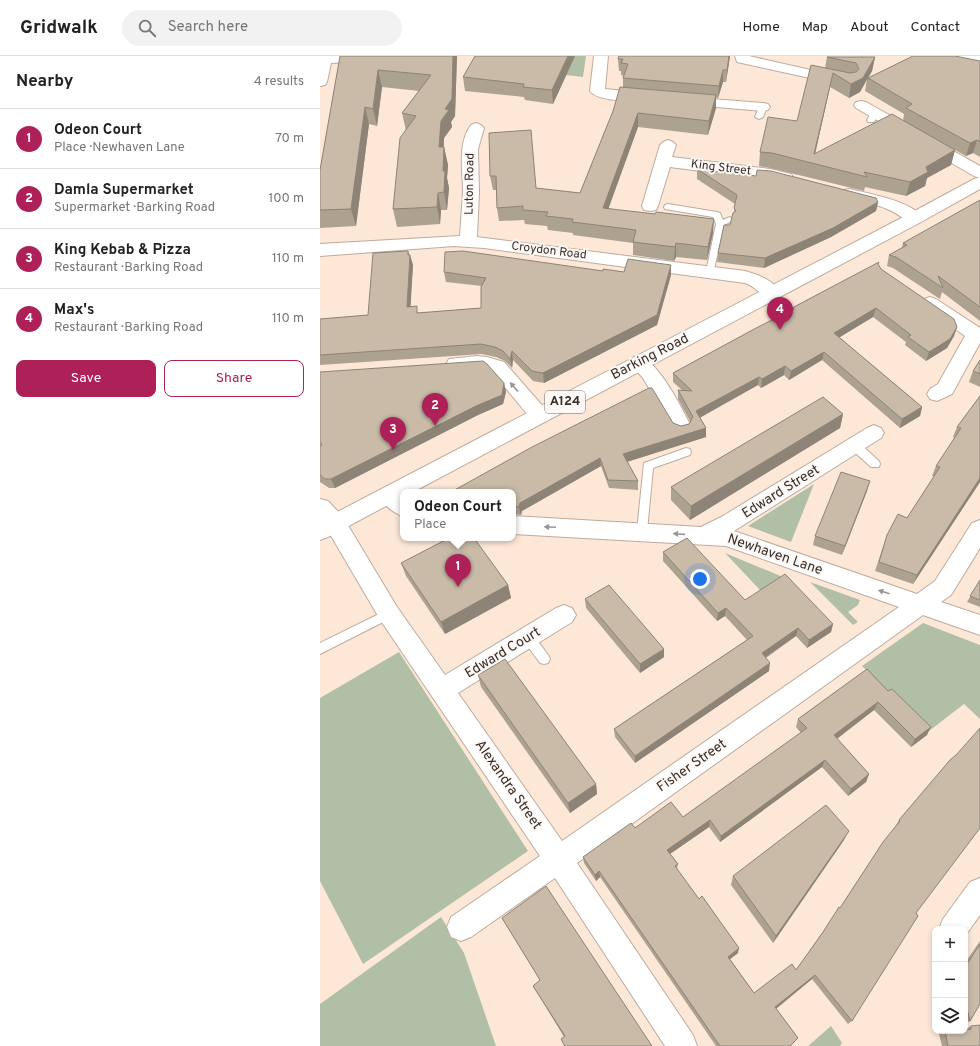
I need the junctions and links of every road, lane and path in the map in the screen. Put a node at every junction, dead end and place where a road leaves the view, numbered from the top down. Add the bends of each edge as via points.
1 (382, 56) edge
2 (601, 56) edge
3 (742, 56) edge
4 (958, 56) edge
5 (325, 57) edge
6 (980, 59) edge
7 (320, 82) edge
8 (848, 82) edge
9 (761, 112) dead end
10 (869, 113) dead end
11 (476, 128) dead end
12 (668, 145) dead end
13 (663, 161) junction
14 (980, 173) edge
15 (798, 181) edge
16 (980, 182) edge
17 (835, 190) edge
18 (650, 206) dead end
19 (668, 207) dead end
20 (916, 218) junction
21 (730, 220) edge
22 (720, 224) junction
23 (468, 241) junction
24 (320, 250) edge
25 (710, 272) junction
26 (772, 293) junction
27 (918, 295) edge
28 (978, 335) edge
29 (639, 363) junction
30 (435, 365) edge
31 (936, 394) dead end
32 (540, 416) junction
33 (681, 426) edge
34 (874, 433) dead end
35 (855, 446) junction
36 (686, 452) dead end
37 (875, 464) dead end
38 (416, 489) edge
39 (396, 501) edge
40 (325, 521) edge
41 (516, 525) edge
42 (980, 529) edge
43 (642, 531) junction
44 (705, 535) junction
45 (921, 604) junction
46 (389, 614) junction
47 (564, 615) dead end
48 (980, 625) edge
49 (528, 637) junction
50 (320, 649) edge
51 (544, 659) dead end
52 (442, 690) junction
53 (558, 859) junction
54 (980, 892) edge
55 (955, 926) edge
56 (461, 927) dead end
57 (682, 1046) edge

1 - 5 street
2 - 9 street via 596,90 603,94 668,99
3 - 8 street via 742,59
4 - 6 street
5 - 7 street
10 - 14 street
11 - 23 street, Luton Road via 470,149
12 - 13 street
13 - 15 street, King Street via 770,174
13 - 18 street
16 - 20 street, Barking Road / A124
17 - 20 street via 893,205
19 - 22 lane via 717,215
20 - 26 street, Barking Road / A124
21 - 22 lane
22 - 25 lane
23 - 24 street, Croydon Road
23 - 25 street, Croydon Road
25 - 26 street, Croydon Road via 756,280
26 - 29 street, Barking Road / A124
27 - 28 street
28 - 31 street via 945,389
29 - 32 street, Barking Road / A124
29 - 33 street via 650,373
32 -> 30 street via 497,368 489,363
32 - 38 street, Barking Road / A124
34 - 35 street, Edward Street
35 - 37 lane
35 - 44 street, Edward Street via 731,522
36 - 43 lane via 648,466
39 - 40 street, Barking Road / A124
40 - 46 street, Alexandra Street
43 -> 41 street, Newhaven Lane
42 - 45 street, Fisher Street via 943,588
44 -> 43 street, Newhaven Lane
45 -> 44 street, Newhaven Lane via 726,536
45 - 48 street, Newhaven Lane
45 - 53 street, Fisher Street
46 - 50 lane
46 - 52 street, Alexandra Street
47 - 49 street, Edward Court
49 - 51 lane
49 - 52 street, Edward Court
52 - 53 street, Alexandra Street
53 - 56 street, Fisher Street
53 - 57 street, Alexandra Street
54 - 55 street

